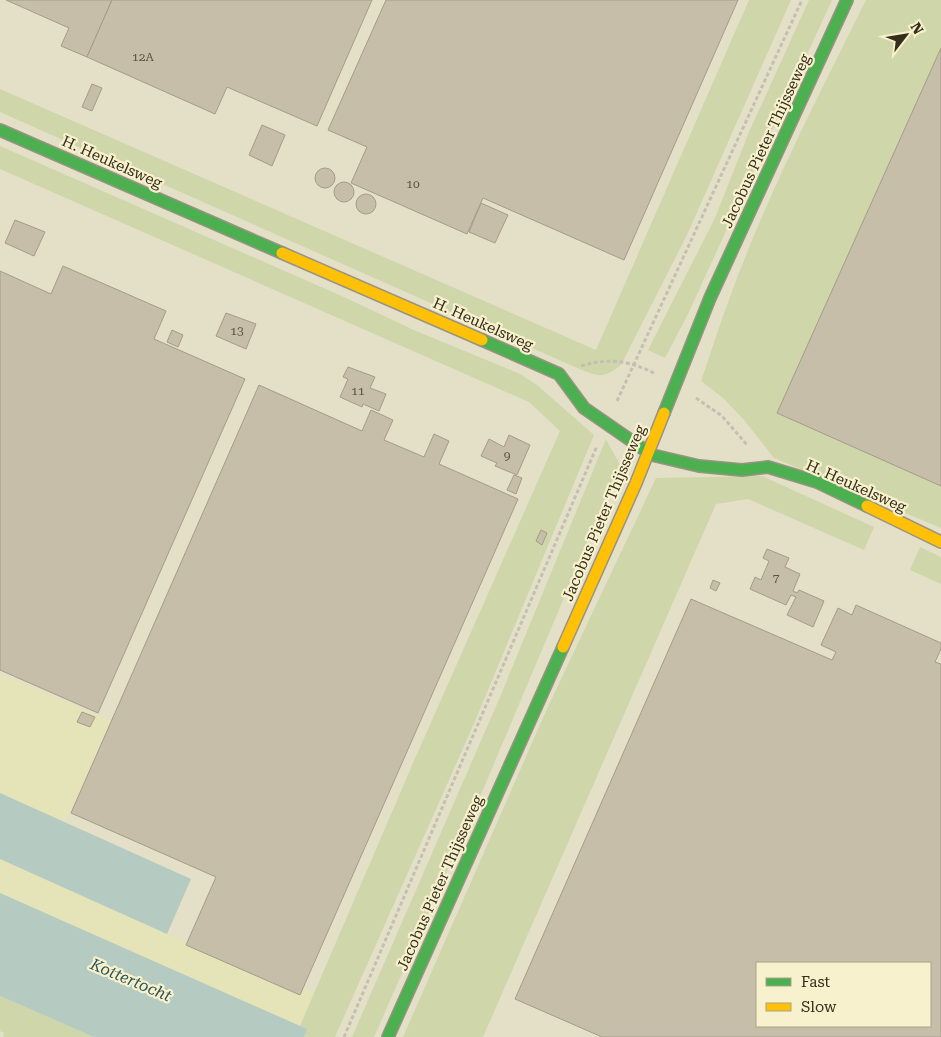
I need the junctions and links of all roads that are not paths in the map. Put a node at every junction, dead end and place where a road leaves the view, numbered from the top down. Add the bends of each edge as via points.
1 (847, 0) edge
2 (0, 130) edge
3 (647, 452) junction
4 (941, 542) edge
5 (388, 1037) edge

1 - 3 street, Jacobus Pieter Thijsseweg via 710,298
2 - 3 street, H. Heukelsweg via 559,374 584,408
3 - 4 street, H. Heukelsweg via 699,466 742,470 768,467 817,482
3 - 5 street, Jacobus Pieter Thijsseweg

